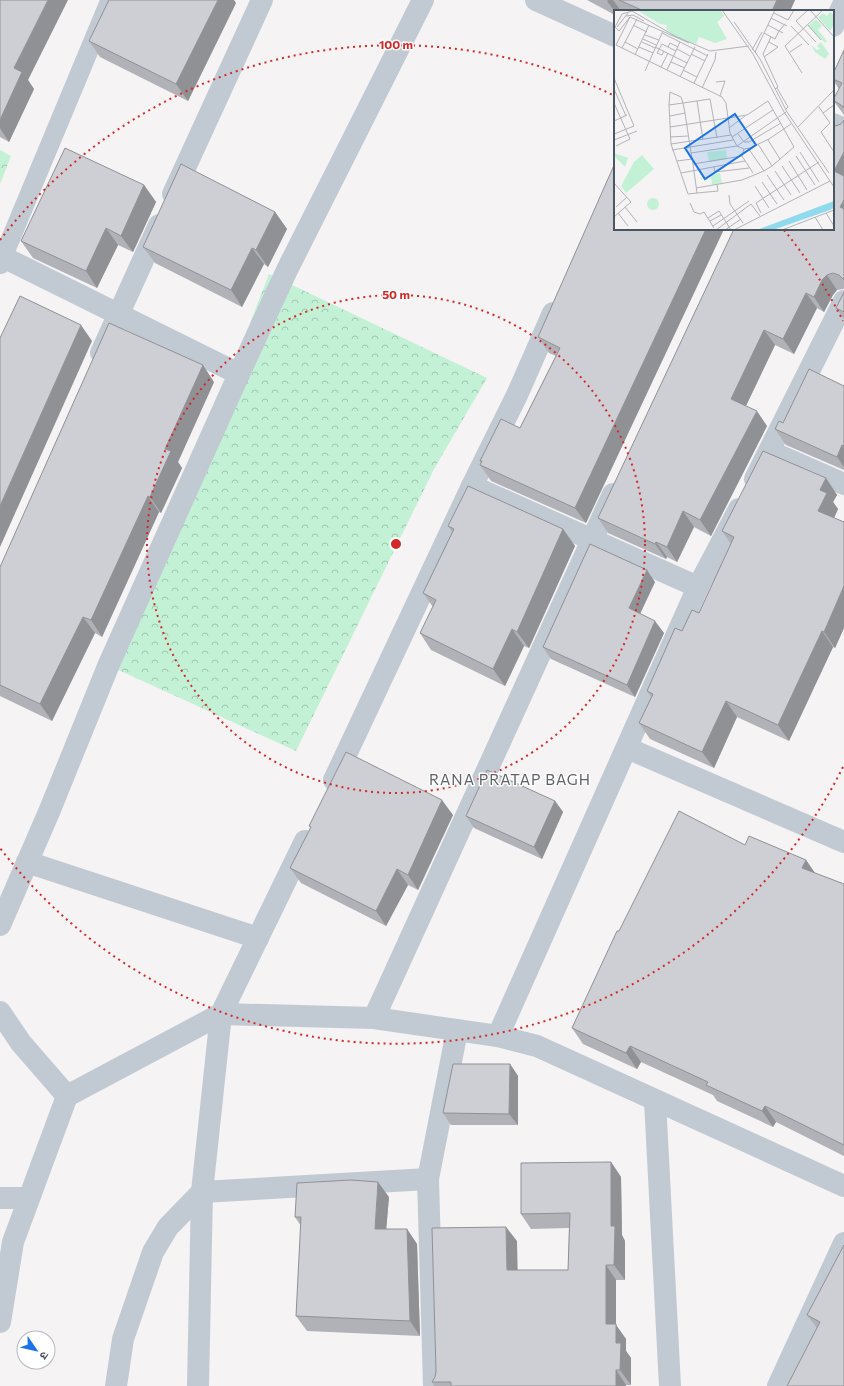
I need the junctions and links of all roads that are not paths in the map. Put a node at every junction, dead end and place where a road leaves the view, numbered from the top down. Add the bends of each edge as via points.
1 (110, 0) edge
2 (262, 0) edge
3 (423, 0) edge
4 (539, 0) edge
5 (844, 3) edge
6 (834, 24) edge
7 (614, 36) edge
8 (834, 124) edge
9 (844, 129) edge
10 (2, 260) edge
11 (561, 295) edge
12 (844, 301) edge
13 (118, 314) junction
14 (93, 371) edge
15 (239, 374) junction
16 (769, 452) junction
17 (622, 474) edge
18 (844, 484) edge
19 (472, 486) junction
20 (592, 539) junction
21 (698, 587) junction
22 (627, 748) junction
23 (325, 800) edge
24 (315, 821) edge
25 (844, 842) edge
26 (27, 862) junction
27 (0, 925) edge
28 (258, 938) junction
29 (0, 1012) edge
30 (221, 1014) junction
31 (374, 1018) junction
32 (457, 1031) junction
33 (498, 1036) junction
34 (67, 1096) junction
35 (655, 1101) junction
36 (428, 1179) junction
37 (844, 1186) edge
38 (202, 1192) junction
39 (0, 1198) edge
40 (29, 1198) junction
41 (844, 1242) edge
42 (0, 1322) edge
43 (116, 1386) edge
44 (198, 1386) edge
45 (434, 1386) edge
46 (670, 1386) edge
47 (778, 1386) edge

1 - 10 lane
2 - 13 street
3 - 15 street via 287,270
4 - 7 street
5 - 6 street
8 - 9 street
10 - 13 street
11 - 19 street via 517,395
12 - 16 street
13 - 14 street
13 - 15 street
15 - 26 street via 109,664
16 - 18 street
16 - 21 street
17 - 20 street
19 - 20 street
19 - 23 street
20 - 21 street
20 - 31 street
21 - 22 street
22 - 25 street
22 - 33 street
24 - 28 street
26 - 27 street
26 - 28 street
28 - 30 street
29 - 34 street via 22,1043
30 - 31 street
30 - 34 street
30 - 38 street
31 - 32 street
32 - 33 street
32 - 36 street
33 - 35 street via 536,1046
34 - 40 street
35 - 37 street
35 - 46 street
36 - 38 street
36 - 45 street
38 - 43 street via 168,1227 153,1252 123,1339
38 - 44 street
39 - 40 street
40 - 42 street via 13,1242
41 - 47 street

